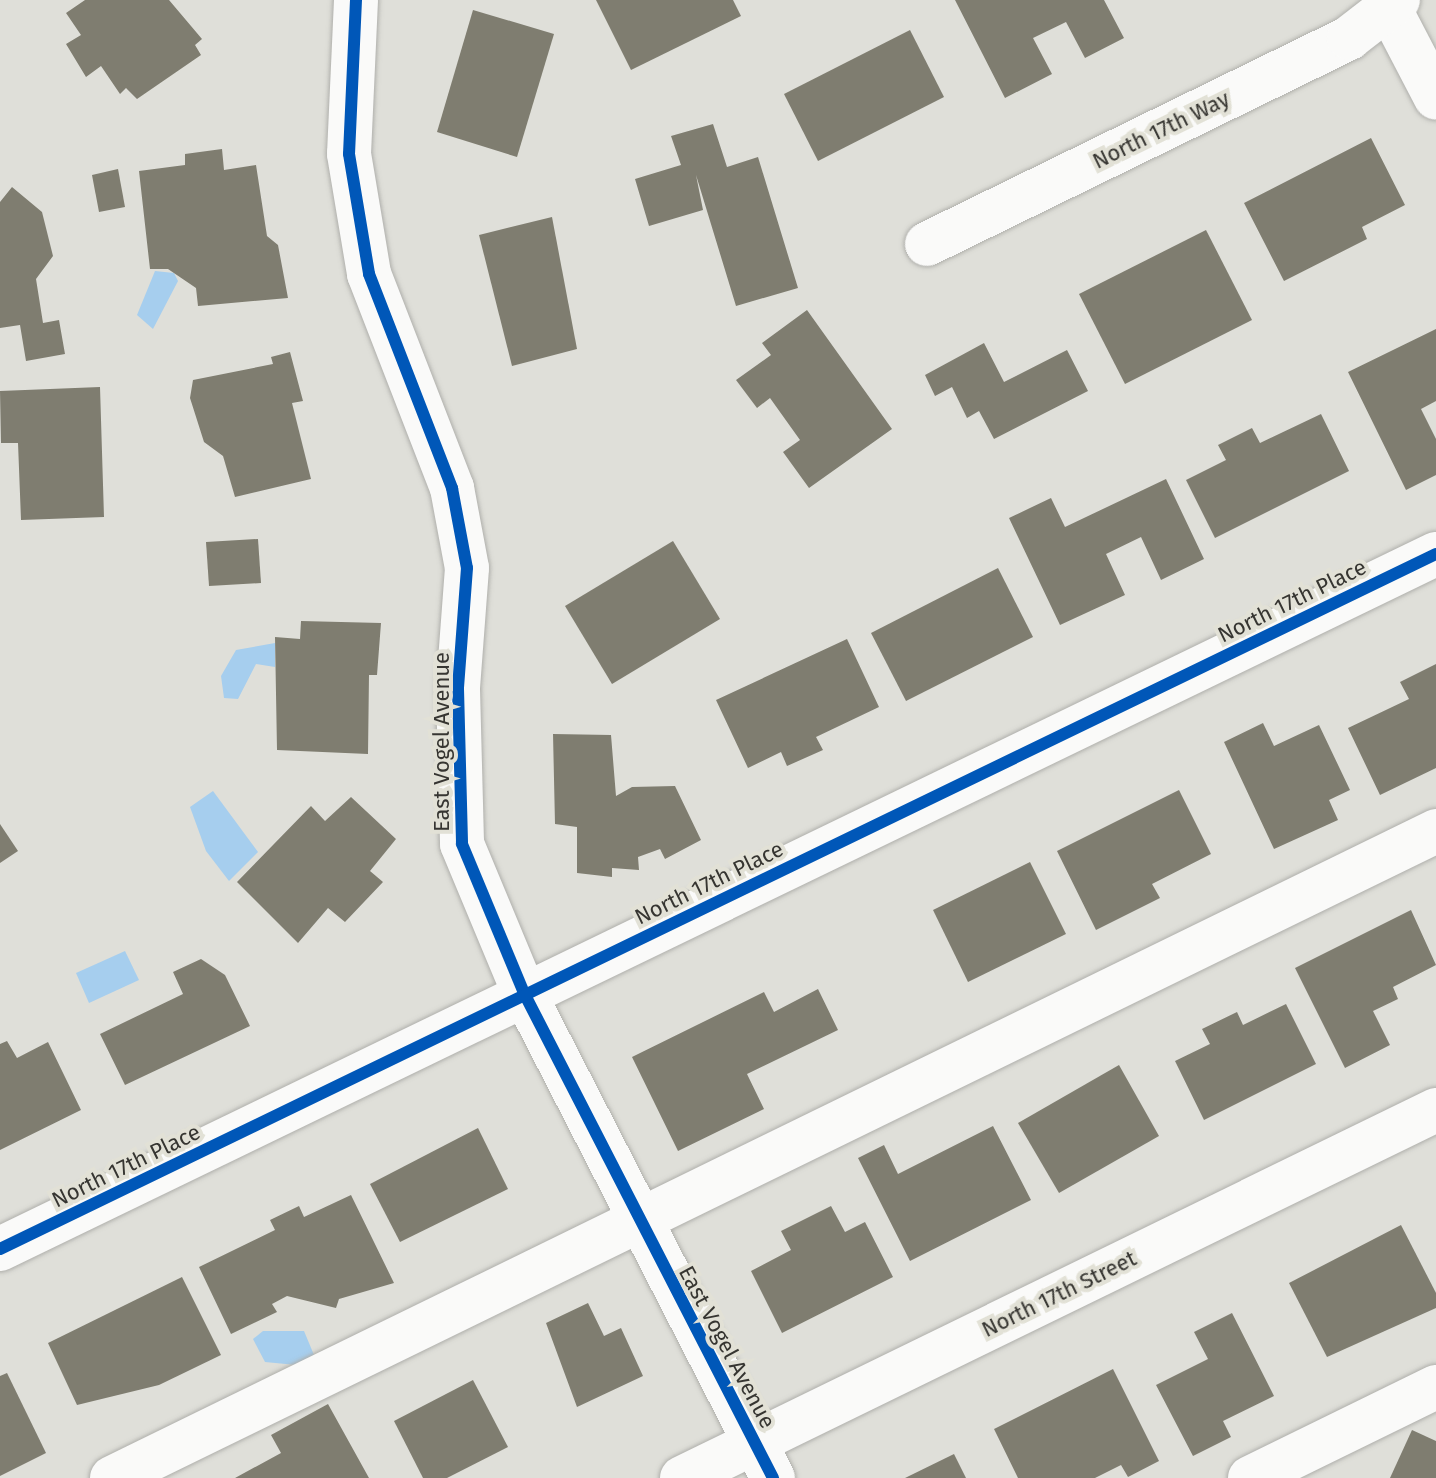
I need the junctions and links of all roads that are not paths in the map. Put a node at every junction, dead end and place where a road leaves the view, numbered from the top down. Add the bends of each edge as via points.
1 (356, 0) edge
2 (1390, 3) edge
3 (1436, 98) edge
4 (927, 244) dead end
5 (1436, 554) edge
6 (1436, 831) edge
7 (525, 995) junction
8 (1436, 1110) edge
9 (637, 1218) junction
10 (0, 1249) edge
11 (1436, 1387) edge
12 (764, 1460) edge
13 (112, 1478) edge
14 (682, 1478) edge
15 (1250, 1478) edge

1 - 7 street, East Vogel Avenue via 349,154 369,274 452,488 467,568 459,678 462,844
2 - 3 street
2 - 4 street, North 17th Way via 1349,38
5 - 7 street, North 17th Place
6 - 9 street
7 - 9 street, East Vogel Avenue
7 - 10 street, North 17th Place
8 - 12 street, North 17th Street
9 - 12 street, East Vogel Avenue
9 - 13 street
11 - 15 street
12 - 14 street, North 17th Street

